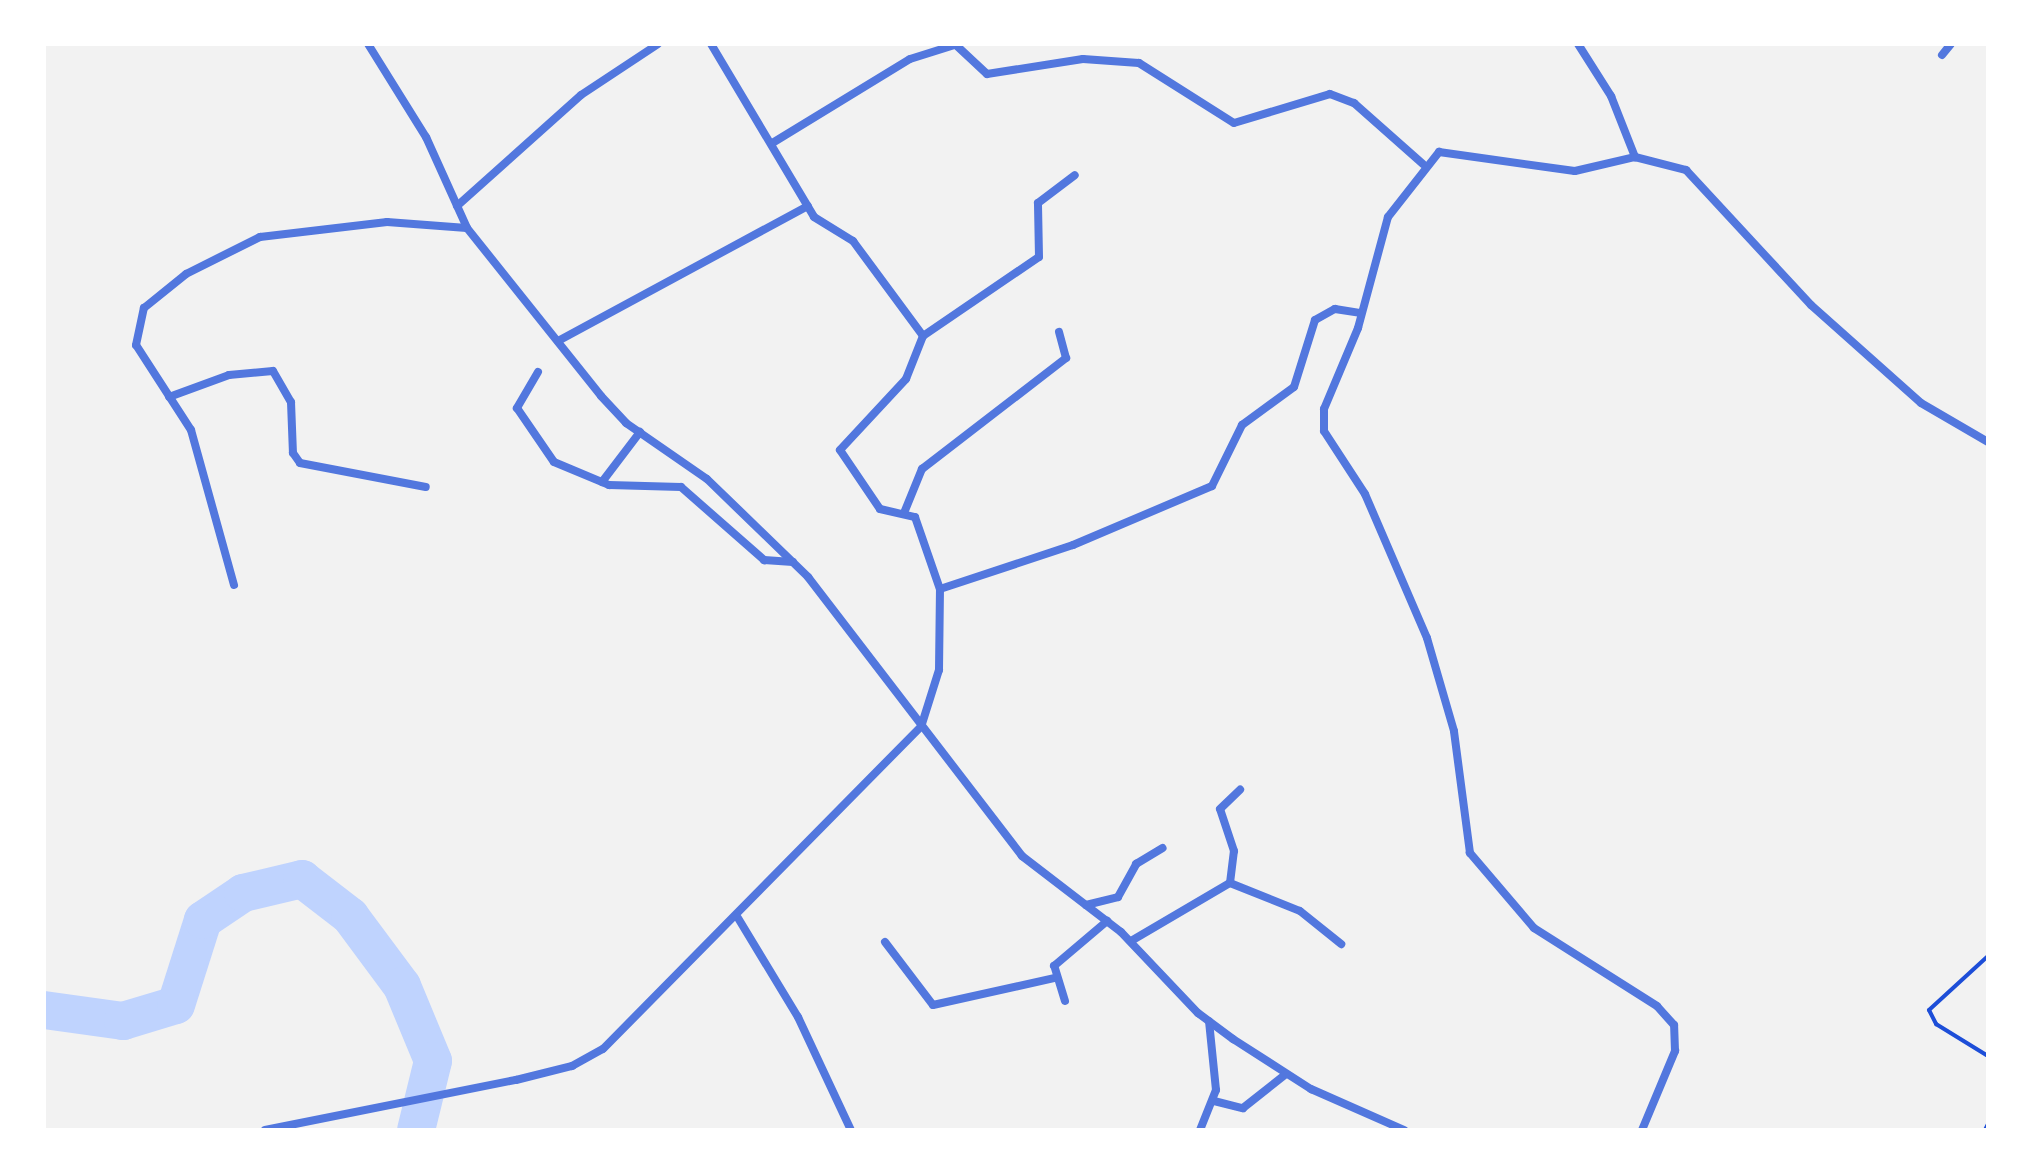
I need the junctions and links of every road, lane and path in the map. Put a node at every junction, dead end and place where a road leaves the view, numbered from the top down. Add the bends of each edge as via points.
1 (368, 44) edge
2 (658, 44) edge
3 (711, 44) edge
4 (1578, 44) edge
5 (1951, 44) edge
6 (958, 45) edge
7 (1942, 55) dead end
8 (774, 142) junction
9 (1635, 157) junction
10 (1423, 164) junction
11 (1075, 175) dead end
12 (457, 206) junction
13 (808, 206) junction
14 (467, 228) junction
15 (1360, 313) junction
16 (1059, 332) dead end
17 (923, 336) junction
18 (558, 341) junction
19 (538, 372) dead end
20 (169, 397) junction
21 (640, 432) junction
22 (1988, 442) edge
23 (602, 482) junction
24 (426, 487) dead end
25 (904, 513) junction
26 (793, 562) junction
27 (234, 585) dead end
28 (940, 589) junction
29 (921, 727) junction
30 (1240, 790) dead end
31 (1163, 848) dead end
32 (1230, 883) junction
33 (1086, 905) junction
34 (738, 918) junction
35 (1107, 921) junction
36 (1131, 941) junction
37 (885, 942) dead end
38 (1341, 944) dead end
39 (1988, 956) edge
40 (1055, 978) junction
41 (1065, 1001) dead end
42 (1209, 1021) junction
43 (1988, 1056) edge
44 (1286, 1074) junction
45 (1214, 1101) junction
46 (1988, 1124) edge
47 (1390, 1128) edge
48 (265, 1130) edge
49 (851, 1130) edge
50 (1200, 1130) edge
51 (1404, 1130) edge
52 (1642, 1130) edge
53 (1985, 1130) edge

1 - 12 street via 426,137
2 - 12 street via 581,95
3 - 8 street
4 - 9 street via 1611,96
5 - 7 street
6 - 8 street via 910,59
6 - 10 street via 987,74 1083,59 1139,63 1234,123 1330,94 1354,103
8 - 13 street
9 - 10 street via 1587,170 1439,152
9 - 22 street via 1693,174 1811,305 1921,403
10 - 15 street via 1378,240
11 - 17 street via 1038,203 1039,257
12 - 14 street
13 - 17 street via 822,227 853,241
13 - 18 street
14 - 18 street
14 - 20 street via 387,222 312,228 225,251 144,308 136,345
15 - 28 street via 1335,309 1315,320 1294,387 1242,425 1212,486 1073,545
15 - 52 street via 1324,409 1324,431 1365,494 1427,638 1454,731 1466,847 1534,928 1657,1006 1674,1025 1675,1051
16 - 25 street via 1066,358 922,469
17 - 25 street via 906,379 840,450 880,509
18 - 21 street
19 - 23 street via 518,395 523,426 554,462
20 - 24 street via 229,375 273,371 291,402 293,453 300,463
20 - 27 street via 206,471
21 - 23 street
21 - 26 street via 707,479
23 - 26 street via 645,491 681,487 764,560
25 - 28 street via 919,525
26 - 29 street
28 - 29 street via 939,670
29 - 33 street via 1022,856
29 - 34 street
30 - 32 street via 1220,809 1234,851
31 - 33 street via 1136,864 1118,897
32 - 36 street
32 - 38 street via 1300,911
33 - 35 street
34 - 48 street via 603,1049 572,1066
34 - 49 street via 798,1017
35 - 36 street
35 - 40 street via 1061,957
36 - 42 street
37 - 40 street via 933,1005
39 - 43 path via 1929,1010 1936,1024
40 - 41 street
42 - 44 street
42 - 45 street
44 - 45 street via 1243,1108
44 - 47 street
45 - 50 street
46 - 53 path
47 - 51 street

